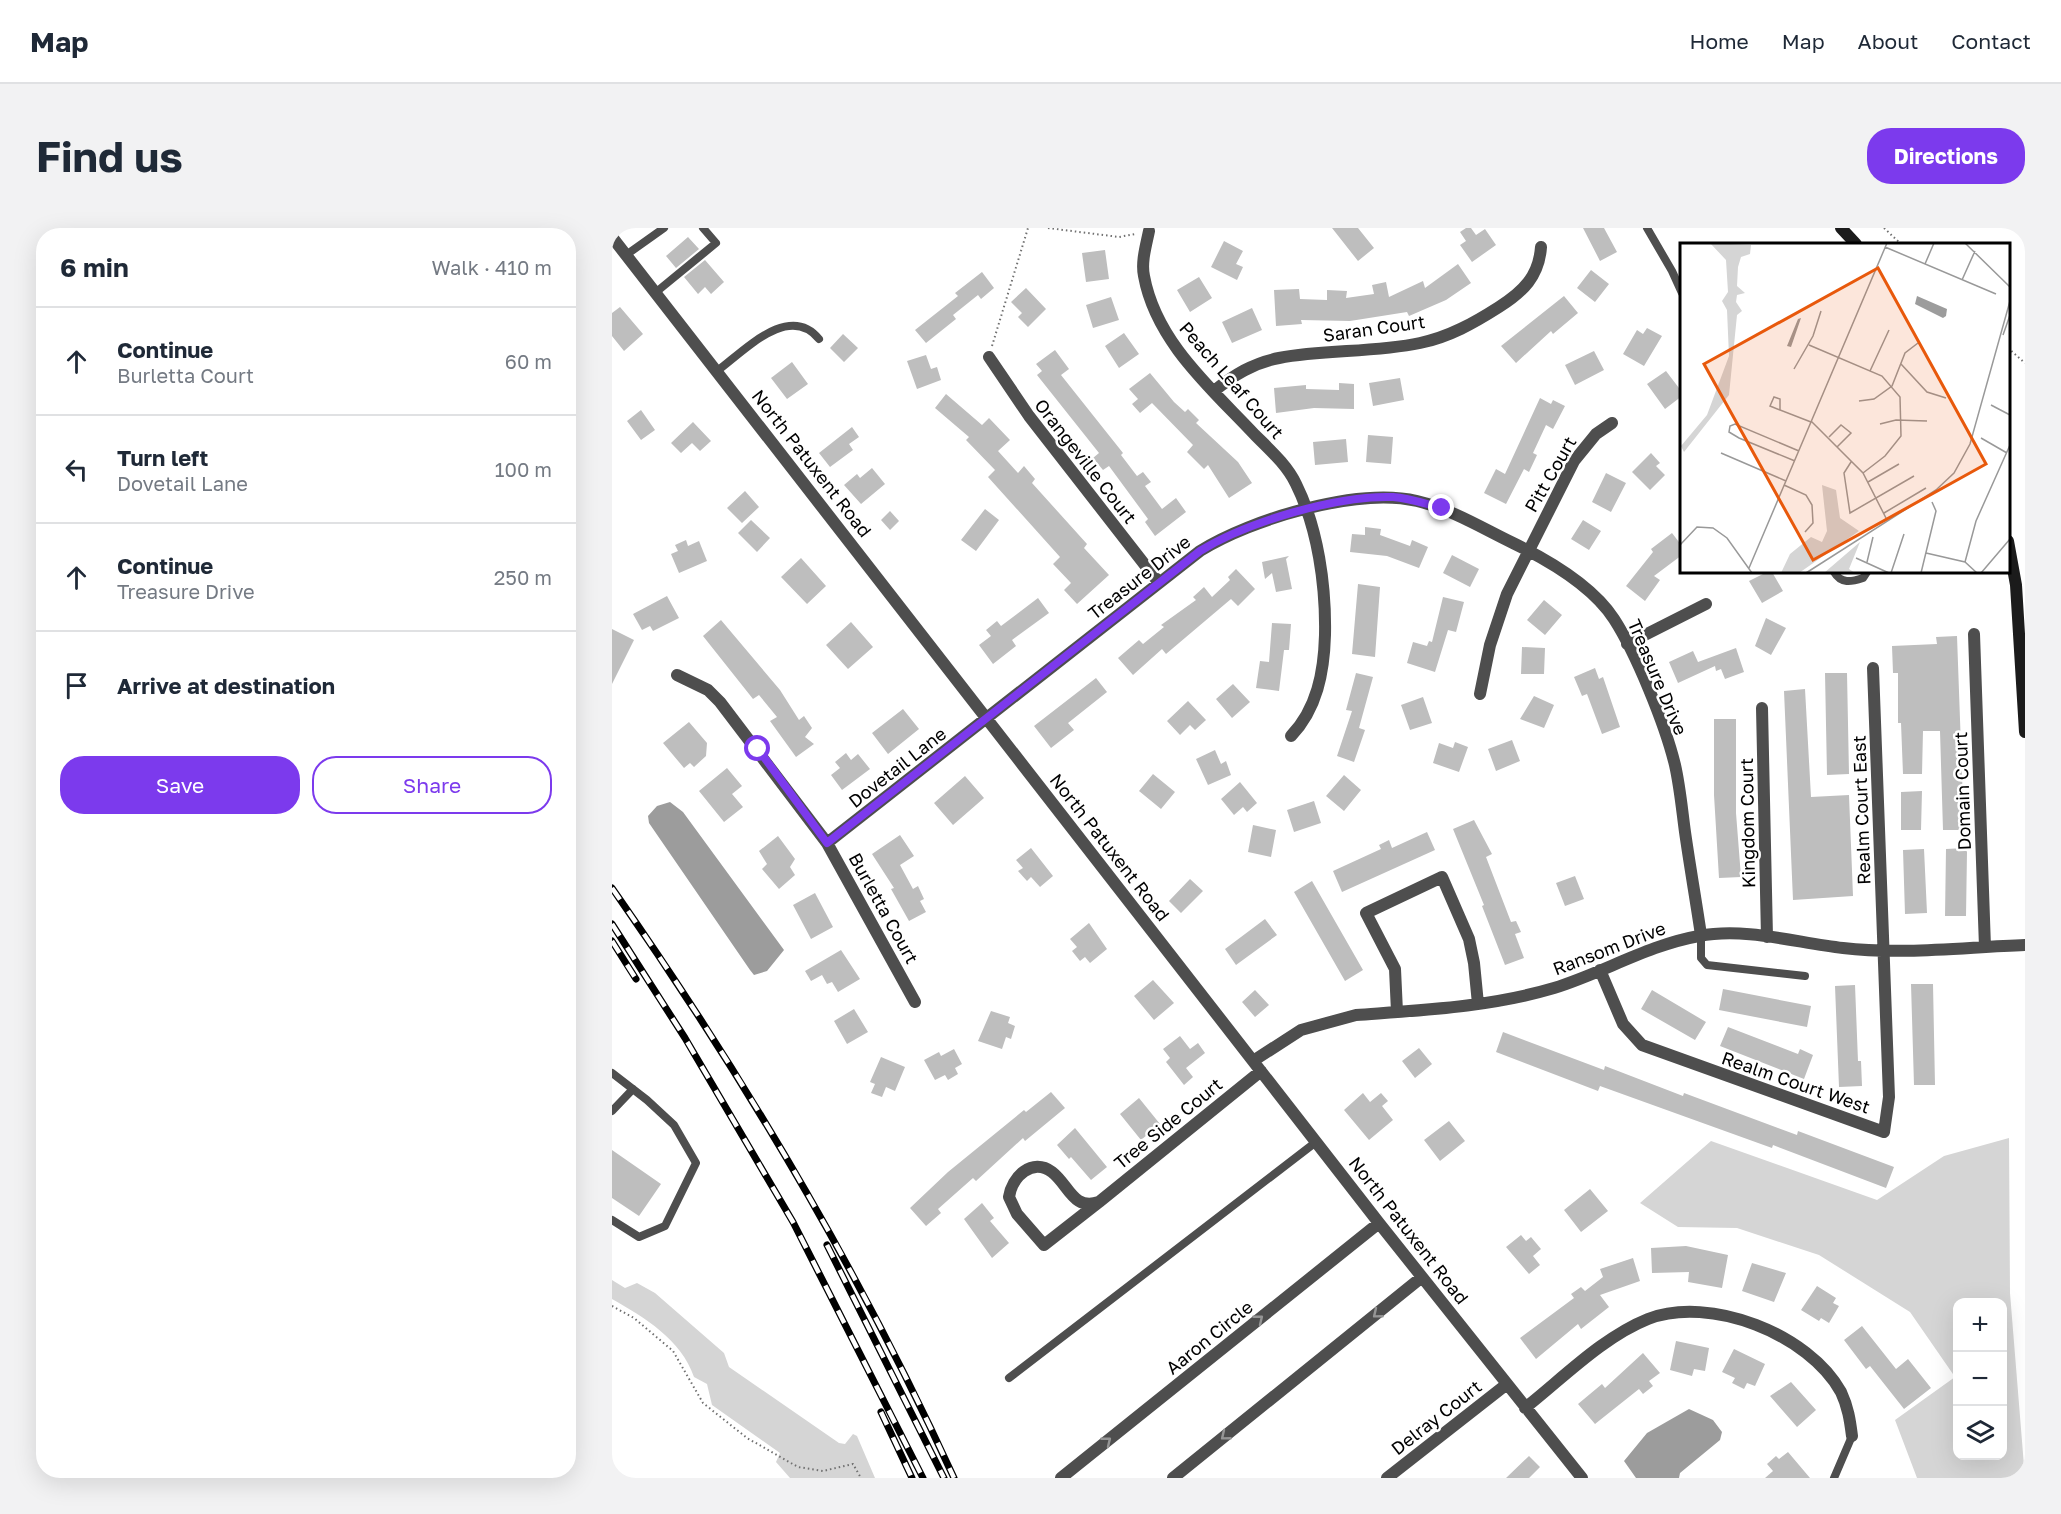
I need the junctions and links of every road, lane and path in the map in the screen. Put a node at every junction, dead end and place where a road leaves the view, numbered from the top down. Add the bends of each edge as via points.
1 (664, 228) edge
2 (704, 228) edge
3 (1028, 228) edge
4 (1048, 228) edge
5 (1647, 228) edge
6 (1841, 228) edge
7 (1884, 228) edge
8 (1149, 231) joint
9 (612, 237) edge
10 (1855, 243) edge
11 (1900, 243) edge
12 (1541, 247) dead end
13 (626, 255) junction
14 (1680, 289) edge
15 (655, 292) junction
16 (819, 339) dead end
17 (2010, 350) edge
18 (989, 357) joint
19 (2025, 363) edge
20 (717, 371) junction
21 (1214, 391) junction
22 (1612, 423) dead end
23 (1306, 511) junction
24 (1528, 550) junction
25 (2010, 552) edge
26 (1835, 573) edge
27 (1866, 573) edge
28 (1159, 583) junction
29 (1706, 604) dead end
30 (1974, 634) dead end
31 (1628, 644) junction
32 (1874, 668) dead end
33 (677, 675) dead end
34 (1480, 694) dead end
35 (1762, 708) dead end
36 (988, 719) junction
37 (2025, 732) edge
38 (1290, 736) dead end
39 (827, 843) junction
40 (1701, 935) junction
41 (1767, 937) junction
42 (2025, 945) edge
43 (1985, 947) junction
44 (1884, 951) junction
45 (1600, 970) junction
46 (1805, 976) dead end
47 (915, 1002) dead end
48 (1478, 1004) junction
49 (1396, 1012) junction
50 (1253, 1061) junction
51 (1261, 1071) junction
52 (612, 1073) edge
53 (633, 1089) junction
54 (612, 1111) edge
55 (1316, 1142) junction
56 (1099, 1202) junction
57 (612, 1220) edge
58 (1379, 1223) junction
59 (1422, 1277) junction
60 (612, 1306) edge
61 (1009, 1378) dead end
62 (1507, 1384) junction
63 (1525, 1408) junction
64 (1852, 1436) joint
65 (861, 1478) edge
66 (1061, 1478) edge
67 (1173, 1478) edge
68 (1387, 1478) edge
69 (1582, 1478) edge
70 (1834, 1478) edge

1 - 13 lane
2 - 15 lane via 716,243
3 - 18 path
4 - 8 path via 1119,237
5 - 14 lane
6 - 10 main road
7 - 11 path
8 - 21 street, Peach Leaf Court via 1144,275 1155,312 1168,336
9 - 13 street, North Patuxent Road
12 - 21 street, Saran Court via 1534,276 1523,290 1450,334 1389,348 1279,358 1234,375
13 - 15 street, North Patuxent Road
15 - 20 street, North Patuxent Road
16 - 20 lane via 798,325 778,328
17 - 19 path
18 - 28 street, Orangeville Court via 1029,416
20 - 36 street, North Patuxent Road
21 - 23 street, Peach Leaf Court via 1286,467
22 - 24 street, Pitt Court via 1584,446
23 - 24 street, Treasure Drive via 1366,499 1393,497 1416,501 1442,508
23 - 28 street, Treasure Drive via 1223,537
23 - 38 street, Peach Leaf Court via 1322,586 1324,651 1312,707
24 - 31 street, Treasure Drive via 1596,598 1613,617
24 - 34 street, Pitt Court via 1497,619
25 - 37 main road via 2016,585
26 - 27 lane via 1848,582 1863,578
28 - 36 street, Treasure Drive
29 - 31 street
30 - 43 street, Domain Court
31 - 40 street, Treasure Drive via 1666,734 1675,766
32 - 44 street, Realm Court East
33 - 39 street, Burletta Court via 708,690 720,702
35 - 41 street, Kingdom Court
36 - 39 street, Dovetail Lane
36 - 50 street, North Patuxent Road
39 - 47 street, Burletta Court
40 - 41 street, Ransom Drive
40 - 45 street, Ransom Drive via 1660,945
40 - 46 lane via 1701,958 1707,965
41 - 44 street, Ransom Drive
42 - 43 street, Ransom Drive
43 - 44 street, Ransom Drive
44 - 45 street, Realm Court West via 1889,1097 1884,1132 1642,1045 1623,1024
45 - 48 street, Ransom Drive via 1516,999
48 - 49 street, Ransom Drive
48 - 49 street via 1468,939 1442,877 1366,913 1395,969
49 - 50 street, Ransom Drive via 1356,1015 1311,1027
50 - 51 street, North Patuxent Road
51 - 55 street, North Patuxent Road
51 - 56 street, Tree Side Court
52 - 53 lane
53 - 54 lane
53 - 57 lane via 674,1125 696,1163 665,1226 639,1237
55 - 58 street, North Patuxent Road
55 - 61 lane
56 - 56 street, Tree Side Court via 1090,1206 1081,1203 1052,1172 1040,1168 1029,1168 1015,1179 1009,1197 1017,1214 1044,1245
58 - 59 street, North Patuxent Road
66 -> 58 street, Aaron Circle
59 - 62 street, North Patuxent Road
59 -> 67 street
60 - 65 path via 634,1318 673,1350 703,1403 747,1438 798,1467 823,1471 853,1464
62 - 63 street, North Patuxent Road
62 - 68 street, Delray Court
63 - 64 street via 1616,1337 1648,1319 1676,1312 1719,1314 1793,1342 1821,1367 1840,1390 1849,1410
63 - 69 street, North Patuxent Road
64 - 70 lane

